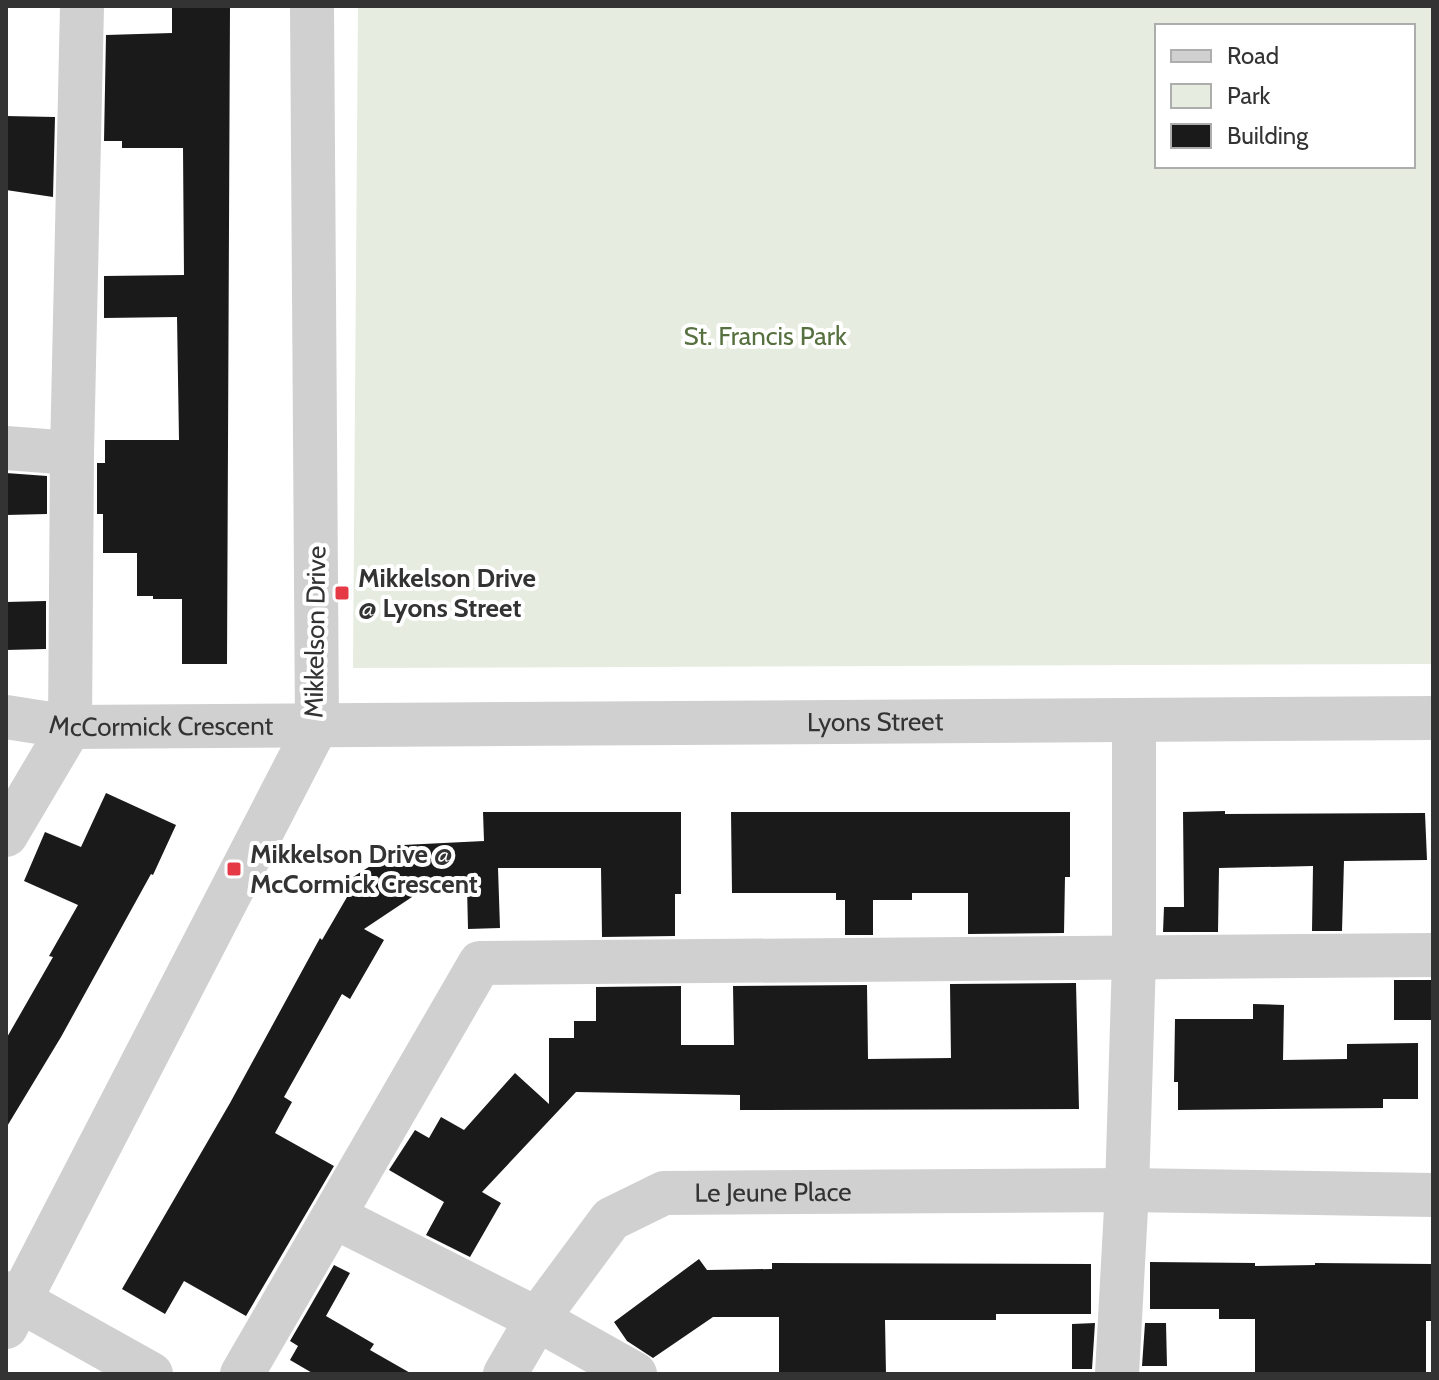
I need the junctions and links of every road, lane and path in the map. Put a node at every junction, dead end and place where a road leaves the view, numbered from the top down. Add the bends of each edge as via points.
1 (82, 6) edge
2 (312, 6) edge
3 (6, 448) edge
4 (72, 453) junction
5 (6, 717) edge
6 (1433, 718) edge
7 (1134, 721) junction
8 (317, 725) junction
9 (70, 727) junction
10 (6, 835) edge
11 (1433, 955) edge
12 (1134, 959) junction
13 (1127, 1190) junction
14 (1433, 1195) edge
15 (335, 1217) junction
16 (11, 1307) edge
17 (537, 1319) junction
18 (151, 1374) edge
19 (242, 1374) edge
20 (505, 1374) edge
21 (635, 1374) edge
22 (1117, 1374) edge

1 - 4 street
2 - 8 street, Mikkelson Drive
3 - 4 street
4 - 9 street
5 - 9 street, McCormick Crescent
6 - 7 street, Lyons Street
7 - 8 street, Lyons Street
7 - 12 street
8 - 9 street, McCormick Crescent
8 - 16 street, Mikkelson Drive
9 - 10 street
11 - 12 street
12 - 13 street
12 - 15 street via 480,963
13 - 14 street, Le Jeune Place
13 - 17 street, Le Jeune Place via 664,1193 611,1219
13 - 22 street
15 - 17 street
15 - 19 street
16 - 18 street
17 - 20 street, Le Jeune Place
17 - 21 street

